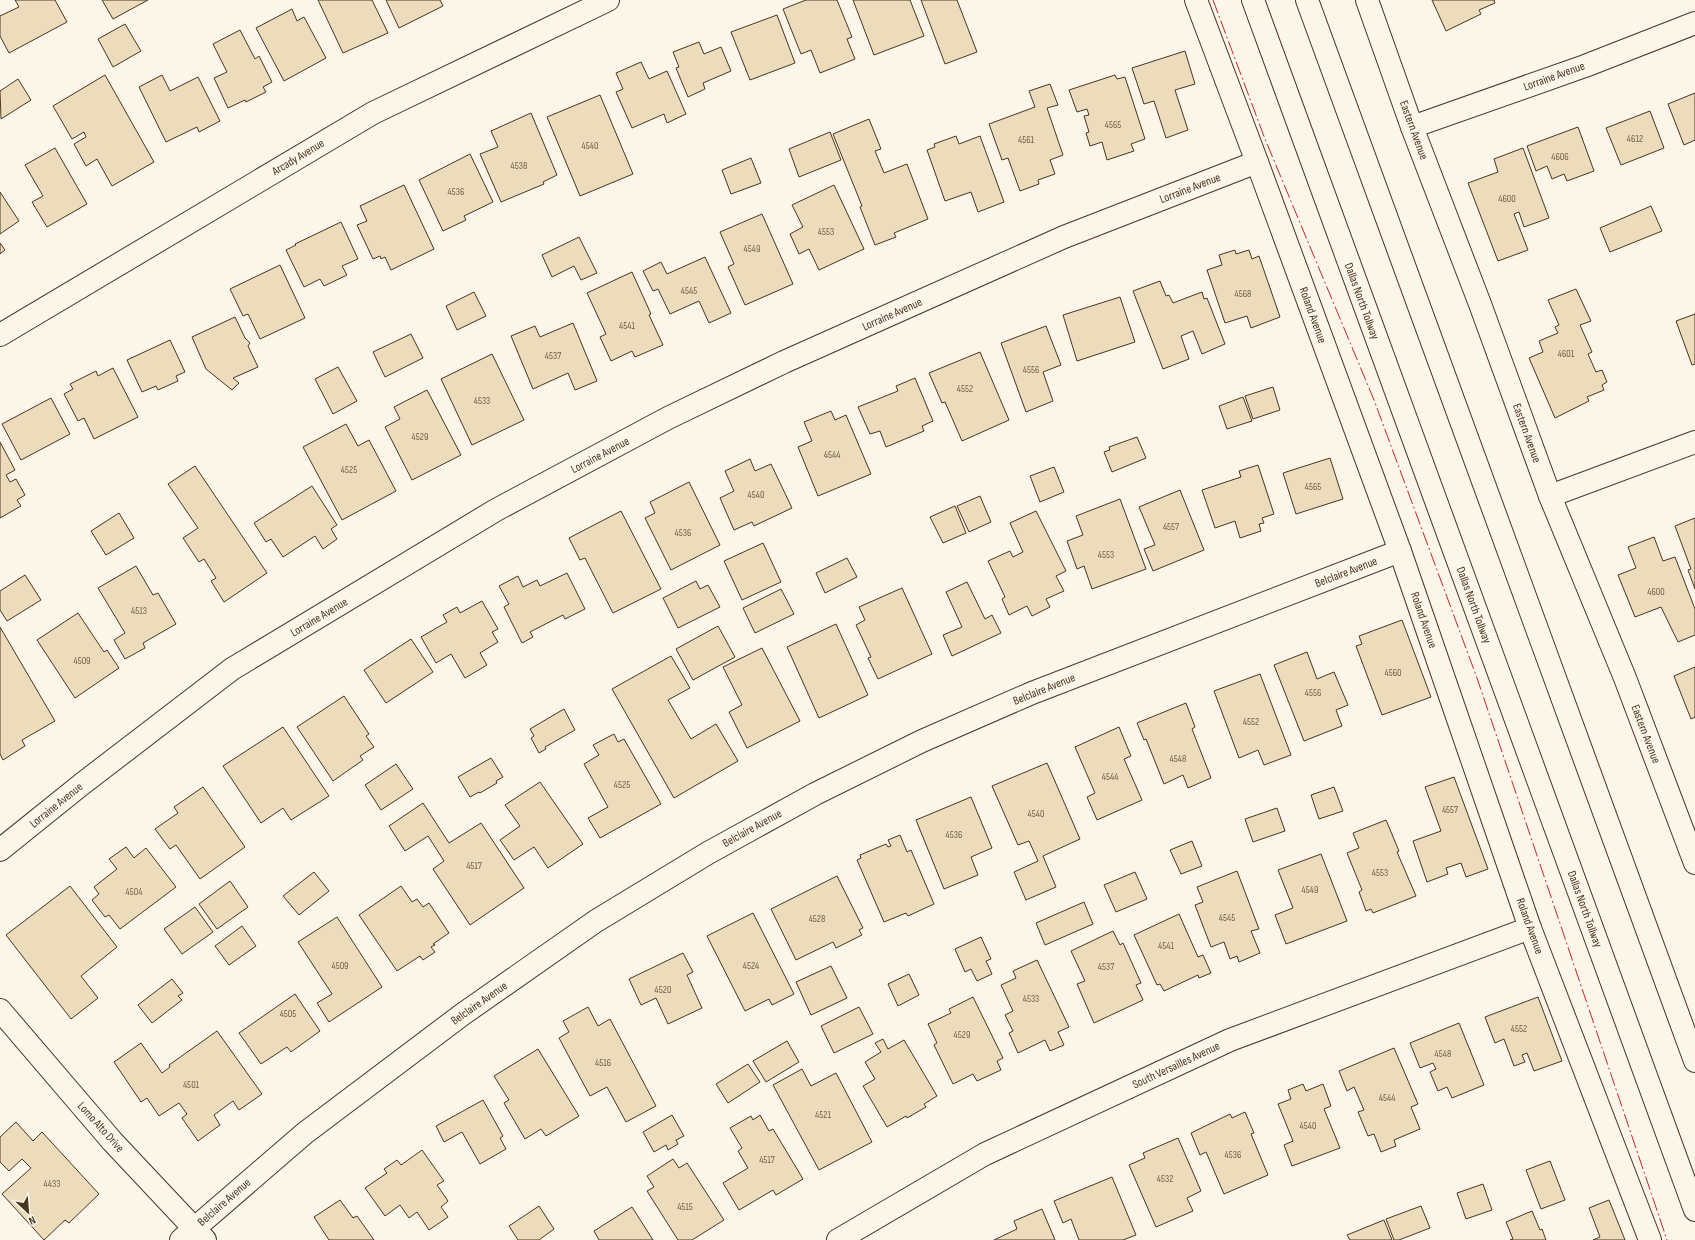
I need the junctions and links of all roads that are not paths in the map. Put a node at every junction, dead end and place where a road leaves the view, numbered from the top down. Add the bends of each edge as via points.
1 (608, 0) edge
2 (1196, 0) edge
3 (1252, 0) edge
4 (1307, 0) edge
5 (1368, 0) edge
6 (1695, 23) edge
7 (1412, 126) junction
8 (1257, 162) junction
9 (0, 335) edge
10 (1695, 442) edge
11 (1550, 496) junction
12 (1400, 551) junction
13 (0, 850) edge
14 (1695, 863) edge
15 (1530, 928) junction
16 (0, 1010) edge
17 (1695, 1061) edge
18 (1695, 1210) edge
19 (194, 1236) edge
20 (838, 1240) edge
21 (1650, 1240) edge

1 - 9 main road, Arcady Avenue via 372,112
2 - 8 main road, Roland Avenue
3 - 18 main road, Dallas North Tollway
4 - 17 main road
5 - 7 main road, Eastern Avenue
6 - 7 main road, Lorraine Avenue via 1585,66
7 - 11 main road, Eastern Avenue
8 - 12 main road, Roland Avenue
8 - 13 main road, Lorraine Avenue via 1064,237 784,362 668,418 496,510 232,669
10 - 11 main road
11 - 14 main road, Eastern Avenue via 1625,678
12 - 15 main road, Roland Avenue
12 - 19 main road, Belclaire Avenue via 1025,696 922,741 829,787 708,853 596,921 463,1014 305,1133
15 - 20 main road, South Versailles Avenue via 1230,1040 985,1154
15 - 21 main road, Roland Avenue
16 - 19 main road, Lomo Alto Drive

